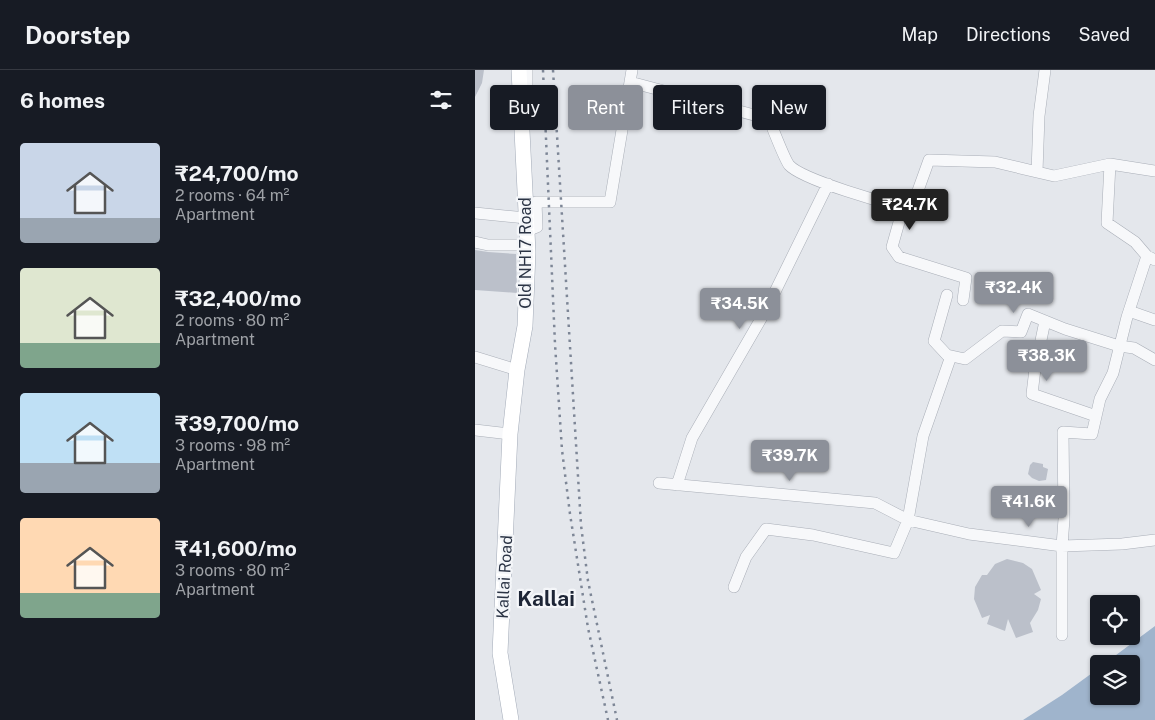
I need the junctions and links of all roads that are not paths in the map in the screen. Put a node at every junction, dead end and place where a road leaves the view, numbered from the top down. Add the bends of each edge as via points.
1 (519, 70) edge
2 (632, 70) edge
3 (1045, 70) edge
4 (630, 82) junction
5 (1110, 164) junction
6 (1155, 171) edge
7 (1037, 172) junction
8 (828, 184) junction
9 (903, 208) junction
10 (475, 213) edge
11 (527, 231) junction
12 (475, 242) edge
13 (1151, 258) edge
14 (947, 295) dead end
15 (963, 300) dead end
16 (1129, 311) junction
17 (1155, 320) edge
18 (1045, 321) junction
19 (1119, 346) junction
20 (951, 356) junction
21 (475, 358) edge
22 (1155, 360) edge
23 (517, 370) junction
24 (1096, 416) junction
25 (475, 430) edge
26 (510, 434) junction
27 (659, 483) dead end
28 (677, 485) junction
29 (909, 520) junction
30 (1155, 540) edge
31 (1062, 546) junction
32 (734, 587) dead end
33 (1062, 635) dead end
34 (511, 720) edge

1 - 11 main road, Old NH17 Road
2 - 4 street
3 - 7 street
4 - 8 street via 769,119 789,165
4 - 11 street via 610,202 536,202 537,227
5 - 6 street
5 - 7 street via 1055,176
5 - 13 street via 1107,223 1135,242
7 - 9 street via 995,162 929,160 911,210
8 - 9 street
8 - 28 street via 767,310 692,438
9 - 15 street via 892,247 899,256 966,278
10 - 11 street
11 - 12 street via 487,245
11 - 23 main road, Old NH17 Road via 525,326
13 - 16 street
14 - 20 street via 934,341
16 - 17 street
16 - 19 street
18 - 19 street
18 - 20 street via 1029,314 1021,332 1002,331 965,359
18 - 24 street via 1033,394
19 - 22 street via 1133,348
19 - 24 street
20 - 29 street via 923,436
21 - 23 street
23 - 26 main road, Old NH17 Road
24 - 31 street via 1092,434 1063,432
25 - 26 street
26 - 34 main road, Kallai Road via 500,653
27 - 28 street
28 - 29 street via 875,503
29 - 31 street via 969,534
29 - 32 street via 894,553 813,535 767,529 746,557
30 - 31 street
31 - 33 street

